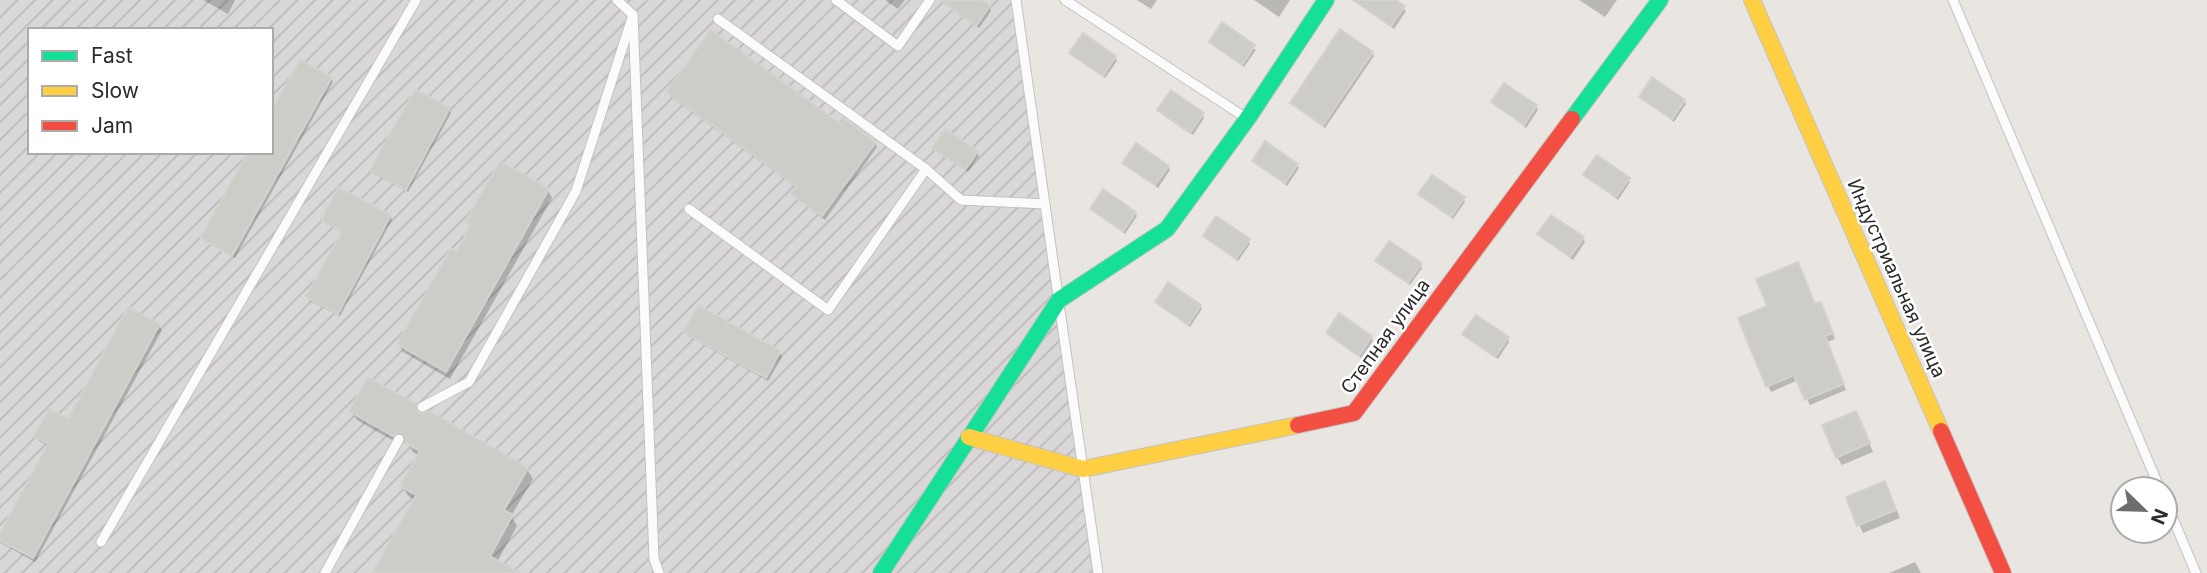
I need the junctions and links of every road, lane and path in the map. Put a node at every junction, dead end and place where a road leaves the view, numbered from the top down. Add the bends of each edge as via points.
1 (416, 0) edge
2 (617, 0) edge
3 (836, 0) edge
4 (930, 0) edge
5 (1016, 0) edge
6 (1065, 0) edge
7 (1326, 0) edge
8 (1660, 0) edge
9 (1752, 0) edge
10 (1953, 0) edge
11 (633, 15) junction
12 (718, 19) dead end
13 (1248, 118) junction
14 (926, 169) junction
15 (1045, 204) junction
16 (689, 209) dead end
17 (1059, 300) junction
18 (422, 407) dead end
19 (969, 437) junction
20 (400, 439) dead end
21 (1083, 469) junction
22 (2154, 475) edge
23 (2179, 533) edge
24 (101, 542) dead end
25 (325, 573) edge
26 (659, 573) edge
27 (881, 573) edge
28 (1098, 573) edge
29 (2003, 573) edge
30 (2196, 573) edge

1 - 24 lane
2 - 11 lane
3 - 4 lane via 898,46
5 - 15 lane
6 - 13 lane
7 - 13 street
8 - 21 street, Степная улица via 1354,414
9 - 29 street, Индустриальная улица
10 - 22 lane
11 - 18 lane via 576,191 469,382
11 - 26 lane via 654,559
12 - 14 lane
13 - 17 street via 1167,229
14 - 15 lane via 961,200
14 - 16 lane via 828,310
15 - 17 lane
17 - 19 street
17 - 21 lane
19 - 21 street, Степная улица
19 - 27 street
20 - 25 lane
21 - 28 lane
23 - 30 lane

